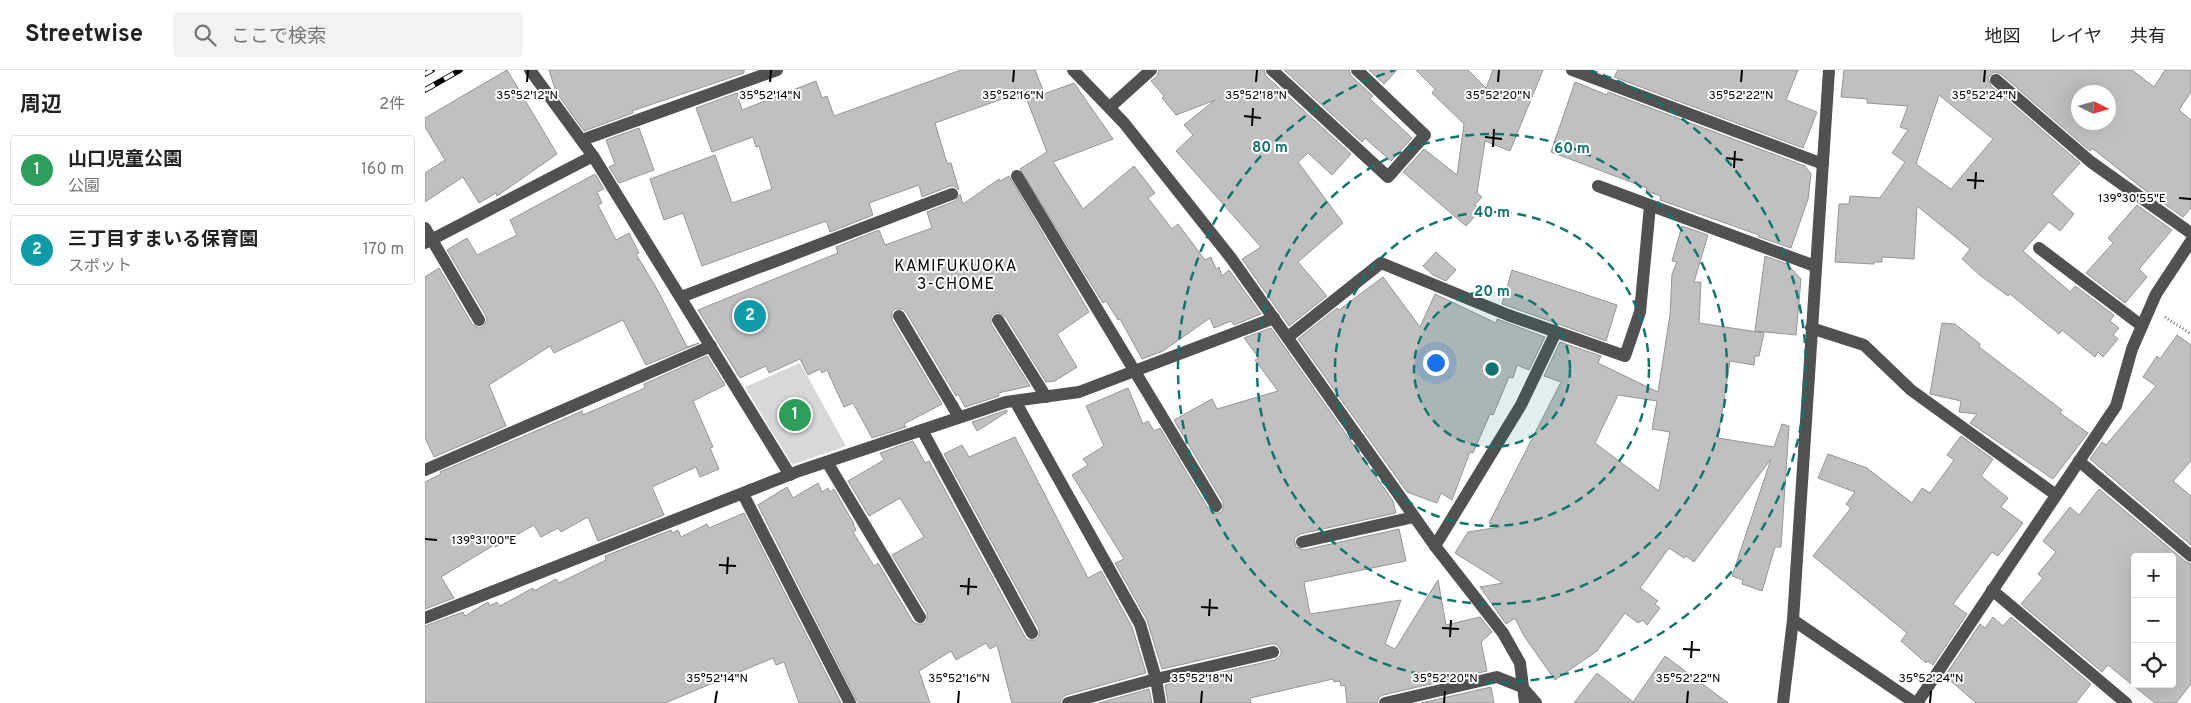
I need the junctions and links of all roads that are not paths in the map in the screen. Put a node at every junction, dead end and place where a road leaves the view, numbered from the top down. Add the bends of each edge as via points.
1 (530, 70) edge
2 (777, 70) edge
3 (1073, 70) edge
4 (1151, 70) edge
5 (1272, 70) edge
6 (1357, 70) edge
7 (1572, 70) edge
8 (1829, 70) edge
9 (1996, 80) dead end
10 (1110, 107) junction
11 (582, 140) junction
12 (593, 156) junction
13 (1823, 164) junction
14 (1017, 176) dead end
15 (1598, 186) dead end
16 (952, 194) dead end
17 (1650, 206) junction
18 (425, 228) edge
19 (2191, 233) edge
20 (429, 241) edge
21 (2191, 241) edge
22 (2039, 248) dead end
23 (1815, 266) junction
24 (681, 297) junction
25 (899, 316) dead end
26 (1274, 318) junction
27 (479, 320) dead end
28 (998, 320) dead end
29 (2142, 326) junction
30 (1811, 328) junction
31 (1556, 332) junction
32 (1288, 337) junction
33 (711, 346) junction
34 (1135, 371) junction
35 (1046, 396) junction
36 (1015, 401) junction
37 (959, 417) junction
38 (922, 430) junction
39 (2079, 461) junction
40 (827, 462) junction
41 (425, 470) edge
42 (790, 475) junction
43 (743, 494) junction
44 (2056, 494) junction
45 (1216, 506) dead end
46 (1414, 517) junction
47 (1302, 542) dead end
48 (1435, 546) junction
49 (2191, 556) edge
50 (1992, 590) junction
51 (920, 617) dead end
52 (425, 618) edge
53 (1793, 620) junction
54 (1032, 633) dead end
55 (1273, 652) dead end
56 (1156, 679) junction
57 (1522, 687) junction
58 (1392, 702) edge
59 (850, 703) edge
60 (1069, 703) edge
61 (1160, 703) edge
62 (1525, 703) edge
63 (1536, 703) edge
64 (1783, 703) edge
65 (1916, 703) edge
66 (2126, 703) edge

1 - 11 street
2 - 11 street
3 - 10 street
4 - 10 street
5 - 6 street via 1388,177 1425,135
7 - 13 street
8 - 13 street
9 - 19 street via 2091,162
10 - 26 street via 1231,258
11 - 12 street
12 - 20 street
12 - 24 street
13 - 23 street
14 - 34 street
15 - 17 street
16 - 24 street
17 - 23 street
17 - 31 street via 1640,312 1625,356
18 - 20 street
20 - 27 street
21 - 29 street via 2156,294
22 - 29 street
23 - 30 street
24 - 33 street
25 - 37 street
26 - 32 street
26 - 34 street
28 - 35 street
29 - 39 street via 2116,406
30 - 44 street via 1863,345 1911,390
30 - 53 street
31 - 32 street via 1381,263
31 - 48 street via 1521,405
32 - 46 street
33 - 41 street
33 - 42 street
34 - 35 street via 1079,392
34 - 45 street
35 - 36 street
36 - 37 street
36 - 56 street via 1140,624
37 - 38 street
38 - 40 street
38 - 54 street
39 - 44 street
39 - 49 street
40 - 42 street
40 - 51 street
42 - 43 street
43 - 52 street
43 - 59 street
44 - 50 street
46 - 47 street
46 - 48 street
48 - 57 street via 1503,633 1520,662
50 - 65 street
50 - 66 street
53 - 64 street
53 - 65 street
55 - 56 street
56 - 60 street
56 - 61 street
57 - 58 street via 1497,677
57 - 62 street
57 - 63 street

